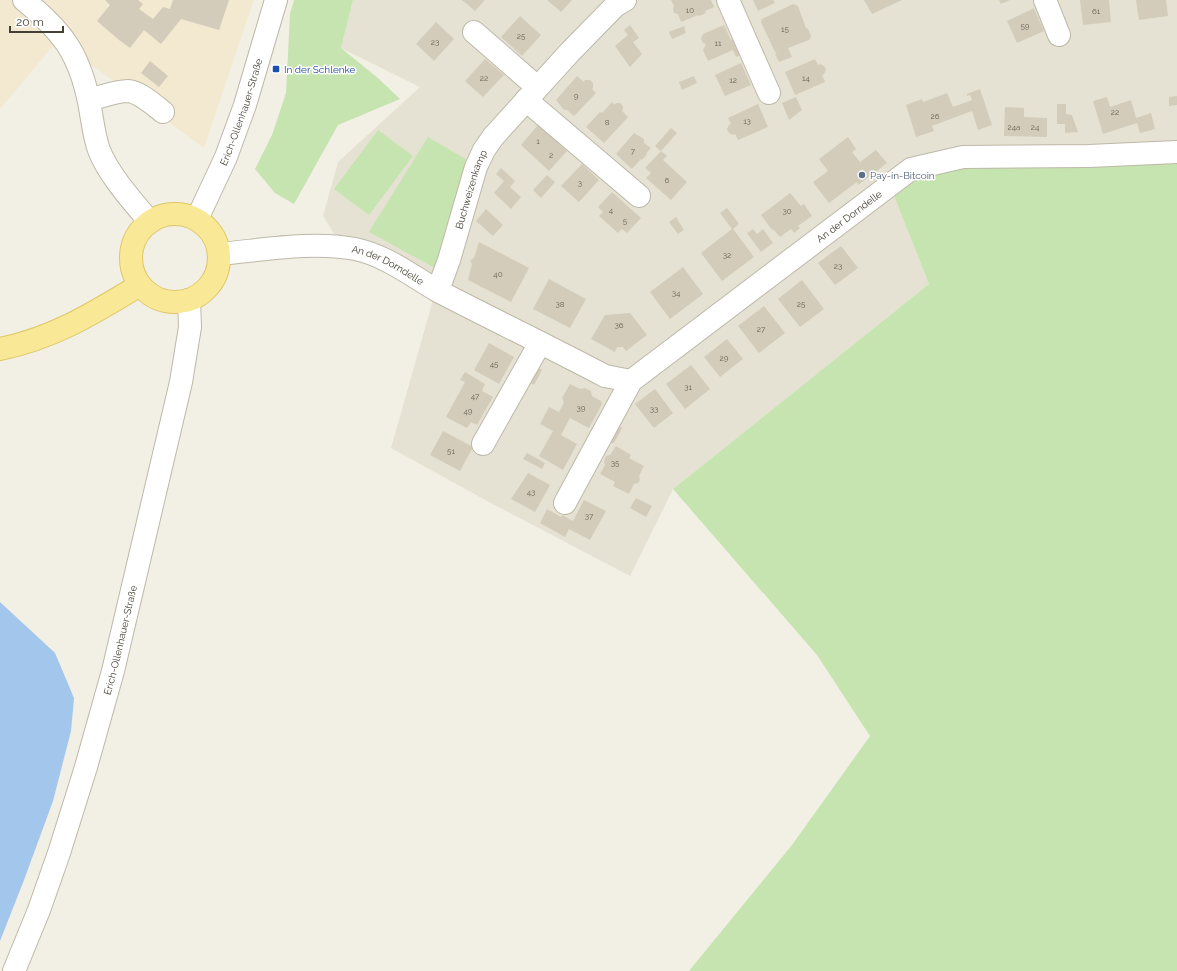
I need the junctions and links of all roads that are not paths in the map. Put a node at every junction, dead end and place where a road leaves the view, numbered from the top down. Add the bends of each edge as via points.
1 (24, 0) edge
2 (276, 0) edge
3 (728, 0) edge
4 (1045, 0) edge
5 (616, 2) edge
6 (474, 32) dead end
7 (1059, 35) dead end
8 (769, 93) dead end
9 (532, 94) junction
10 (89, 100) junction
11 (163, 112) dead end
12 (1177, 152) edge
13 (639, 196) dead end
14 (197, 219) junction
15 (150, 222) junction
16 (219, 254) junction
17 (140, 285) junction
18 (438, 290) junction
19 (189, 300) junction
20 (540, 343) junction
21 (0, 349) edge
22 (631, 381) junction
23 (484, 444) dead end
24 (565, 503) dead end
25 (14, 971) edge

1 - 10 street via 52,24 65,40 83,77
2 - 14 street, Erich-Ollenhauer-Straße via 245,105 226,156
3 - 8 street
4 - 7 street
5 - 9 street, Buchweizenkamp
6 - 9 street
9 - 13 street
9 - 18 street, Buchweizenkamp via 484,150 476,167
10 - 11 street via 129,91 148,100
10 - 15 street via 99,150 114,176
12 - 22 street, An der Dorndelle via 963,157 911,169
14 - 15 main road via 173,214 161,216
14 - 16 main road via 208,228 216,240
15 - 17 main road via 140,232 133,245 131,259
16 - 18 street, An der Dorndelle via 327,246 356,250 378,256
16 - 19 main road via 218,269 212,282 202,294
17 - 19 main road via 150,295 162,301 176,303
17 - 21 main road via 87,317 51,334
18 - 20 street, An der Dorndelle
19 - 25 street, Erich-Ollenhauer-Straße via 190,327 181,382 113,671 59,853
20 - 22 street, An der Dorndelle via 605,376
20 - 23 street
22 - 24 street, An der Dorndelle

